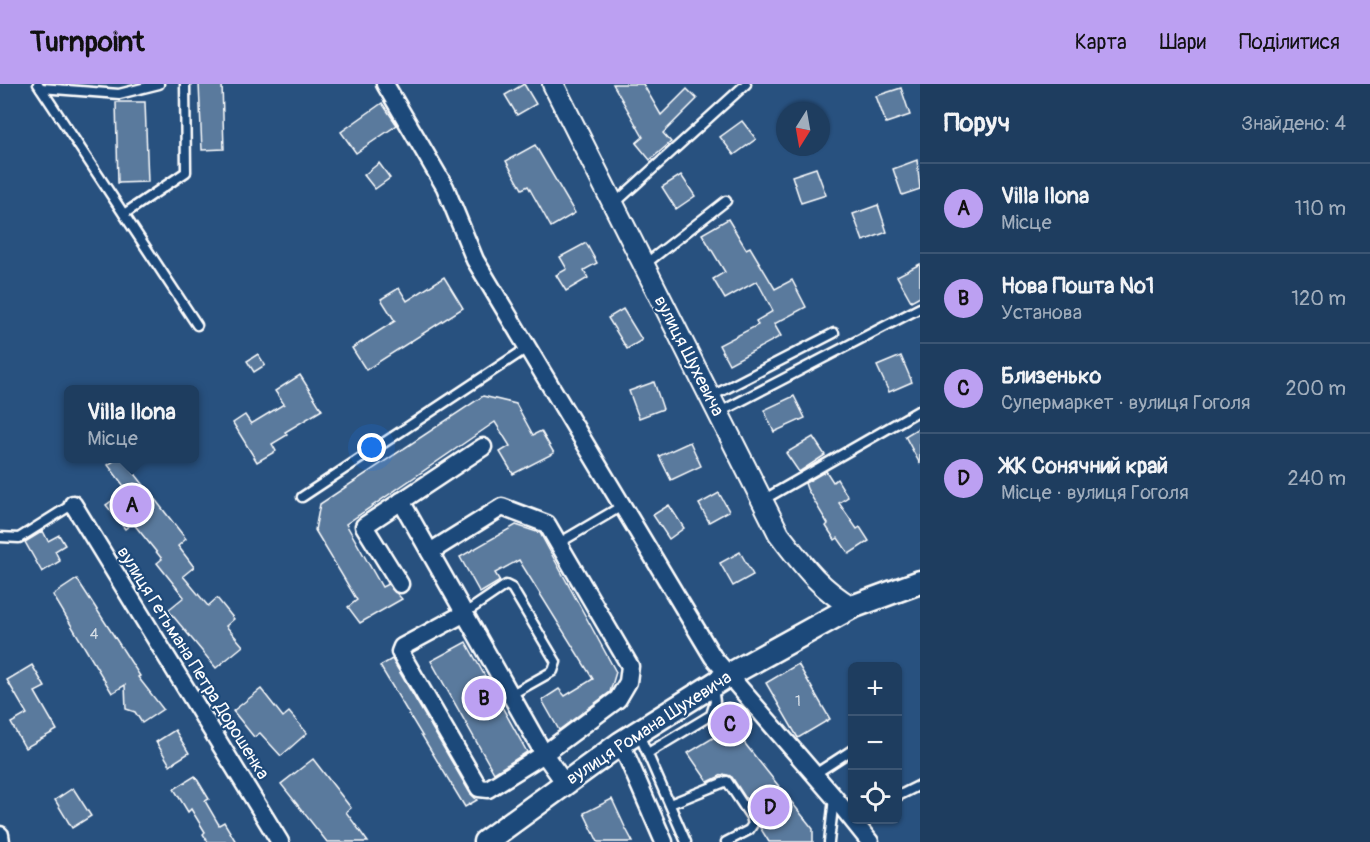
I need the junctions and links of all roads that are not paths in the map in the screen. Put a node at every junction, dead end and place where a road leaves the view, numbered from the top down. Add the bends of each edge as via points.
1 (159, 84) edge
2 (185, 84) edge
3 (385, 84) edge
4 (553, 84) edge
5 (746, 84) edge
6 (39, 86) edge
7 (726, 201) dead end
8 (613, 205) junction
9 (124, 214) junction
10 (643, 265) junction
11 (920, 308) edge
12 (198, 325) dead end
13 (834, 333) dead end
14 (527, 348) junction
15 (713, 405) junction
16 (920, 410) edge
17 (483, 447) dead end
18 (302, 497) dead end
19 (762, 500) junction
20 (401, 501) junction
21 (73, 504) joint
22 (622, 506) junction
23 (0, 537) edge
24 (559, 543) junction
25 (430, 552) junction
26 (920, 582) edge
27 (400, 584) dead end
28 (852, 607) junction
29 (465, 613) junction
30 (720, 681) junction
31 (512, 694) junction
32 (630, 737) junction
33 (648, 753) junction
34 (848, 753) edge
35 (544, 754) junction
36 (815, 774) junction
37 (564, 782) junction
38 (920, 784) edge
39 (902, 793) edge
40 (834, 797) junction
41 (670, 804) junction
42 (848, 814) edge
43 (856, 824) edge
44 (0, 835) edge
45 (1, 842) edge
46 (280, 842) edge
47 (485, 842) edge
48 (664, 842) edge
49 (686, 842) edge
50 (726, 842) edge
51 (830, 842) edge
52 (870, 842) edge

1 - 6 lane via 119,94
2 - 9 lane via 186,172
3 - 14 street via 445,187 475,260
4 - 8 street, вулиця Шухевича
5 - 8 lane
6 - 9 lane
7 - 10 lane
8 - 10 street, вулиця Шухевича
9 - 12 lane
10 - 15 street, вулиця Шухевича
11 - 15 lane
13 - 15 lane
14 - 18 lane
14 - 22 street
15 - 19 street, вулиця Шухевича
16 - 19 lane
17 - 20 street
19 - 28 street, вулиця Шухевича via 779,534 811,576
20 - 25 street
20 - 27 street via 364,526
21 - 23 lane via 19,538
21 - 46 street, вулиця Гетьмана Петра Дорошенка
22 - 24 lane
22 - 30 street via 713,657
24 - 25 street via 547,524 502,507
24 - 35 street via 630,666 628,682 618,699
25 - 29 street
26 - 28 main road, вулиця Романа Шухевича
28 - 30 main road, вулиця Романа Шухевича
29 - 31 street
29 - 31 lane via 506,585 512,588 551,653 556,662 553,671
29 - 35 street via 402,647 400,652 479,788 488,789
30 - 32 main road, вулиця Романа Шухевича
30 - 33 lane via 711,715
30 - 36 street
31 - 35 street
32 - 33 lane
32 - 37 main road, вулиця Романа Шухевича
32 - 48 street
33 - 41 lane
34 - 36 lane
35 - 37 street
36 - 40 street
37 - 47 main road, вулиця Романа Шухевича
38 - 39 lane
40 - 42 street
40 - 51 lane
41 - 49 lane
41 - 50 lane via 727,781 753,824
43 - 52 street
44 - 45 street

